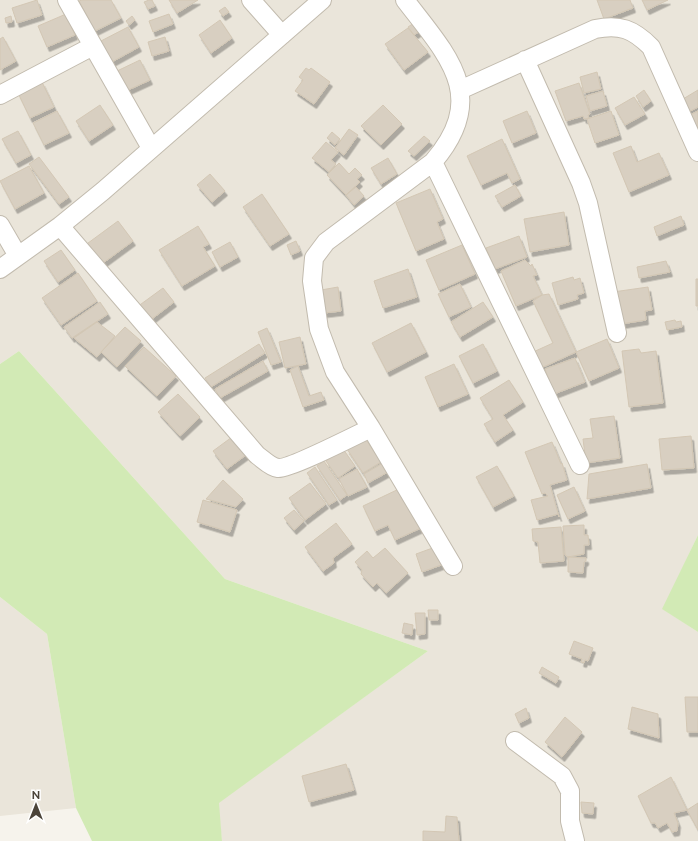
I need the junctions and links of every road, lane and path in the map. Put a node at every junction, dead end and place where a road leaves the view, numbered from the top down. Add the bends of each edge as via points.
1 (67, 0) edge
2 (251, 0) edge
3 (322, 0) edge
4 (405, 0) edge
5 (282, 35) junction
6 (93, 46) junction
7 (525, 60) junction
8 (460, 90) junction
9 (0, 96) edge
10 (151, 148) junction
11 (698, 152) edge
12 (433, 162) junction
13 (0, 225) edge
14 (60, 226) junction
15 (18, 256) junction
16 (0, 269) edge
17 (617, 333) dead end
18 (371, 428) junction
19 (580, 465) dead end
20 (453, 566) dead end
21 (515, 741) dead end
22 (575, 841) edge

1 - 6 street
2 - 5 street
3 - 5 street
4 - 8 street via 448,56
5 - 10 street
6 - 9 street
6 - 10 street
7 - 8 street
7 - 11 street via 595,29 609,26 624,28 638,34 651,48
7 - 17 street via 588,203
8 - 12 street via 462,103 456,128 446,147
10 - 14 street
12 - 18 street via 326,242 314,258 312,280 319,329 335,372
12 - 19 street
13 - 15 street
14 - 15 street
14 - 18 street via 257,454 269,464 278,468 293,464
15 - 16 street
18 - 20 street
21 - 22 street via 562,776 570,791 570,821

